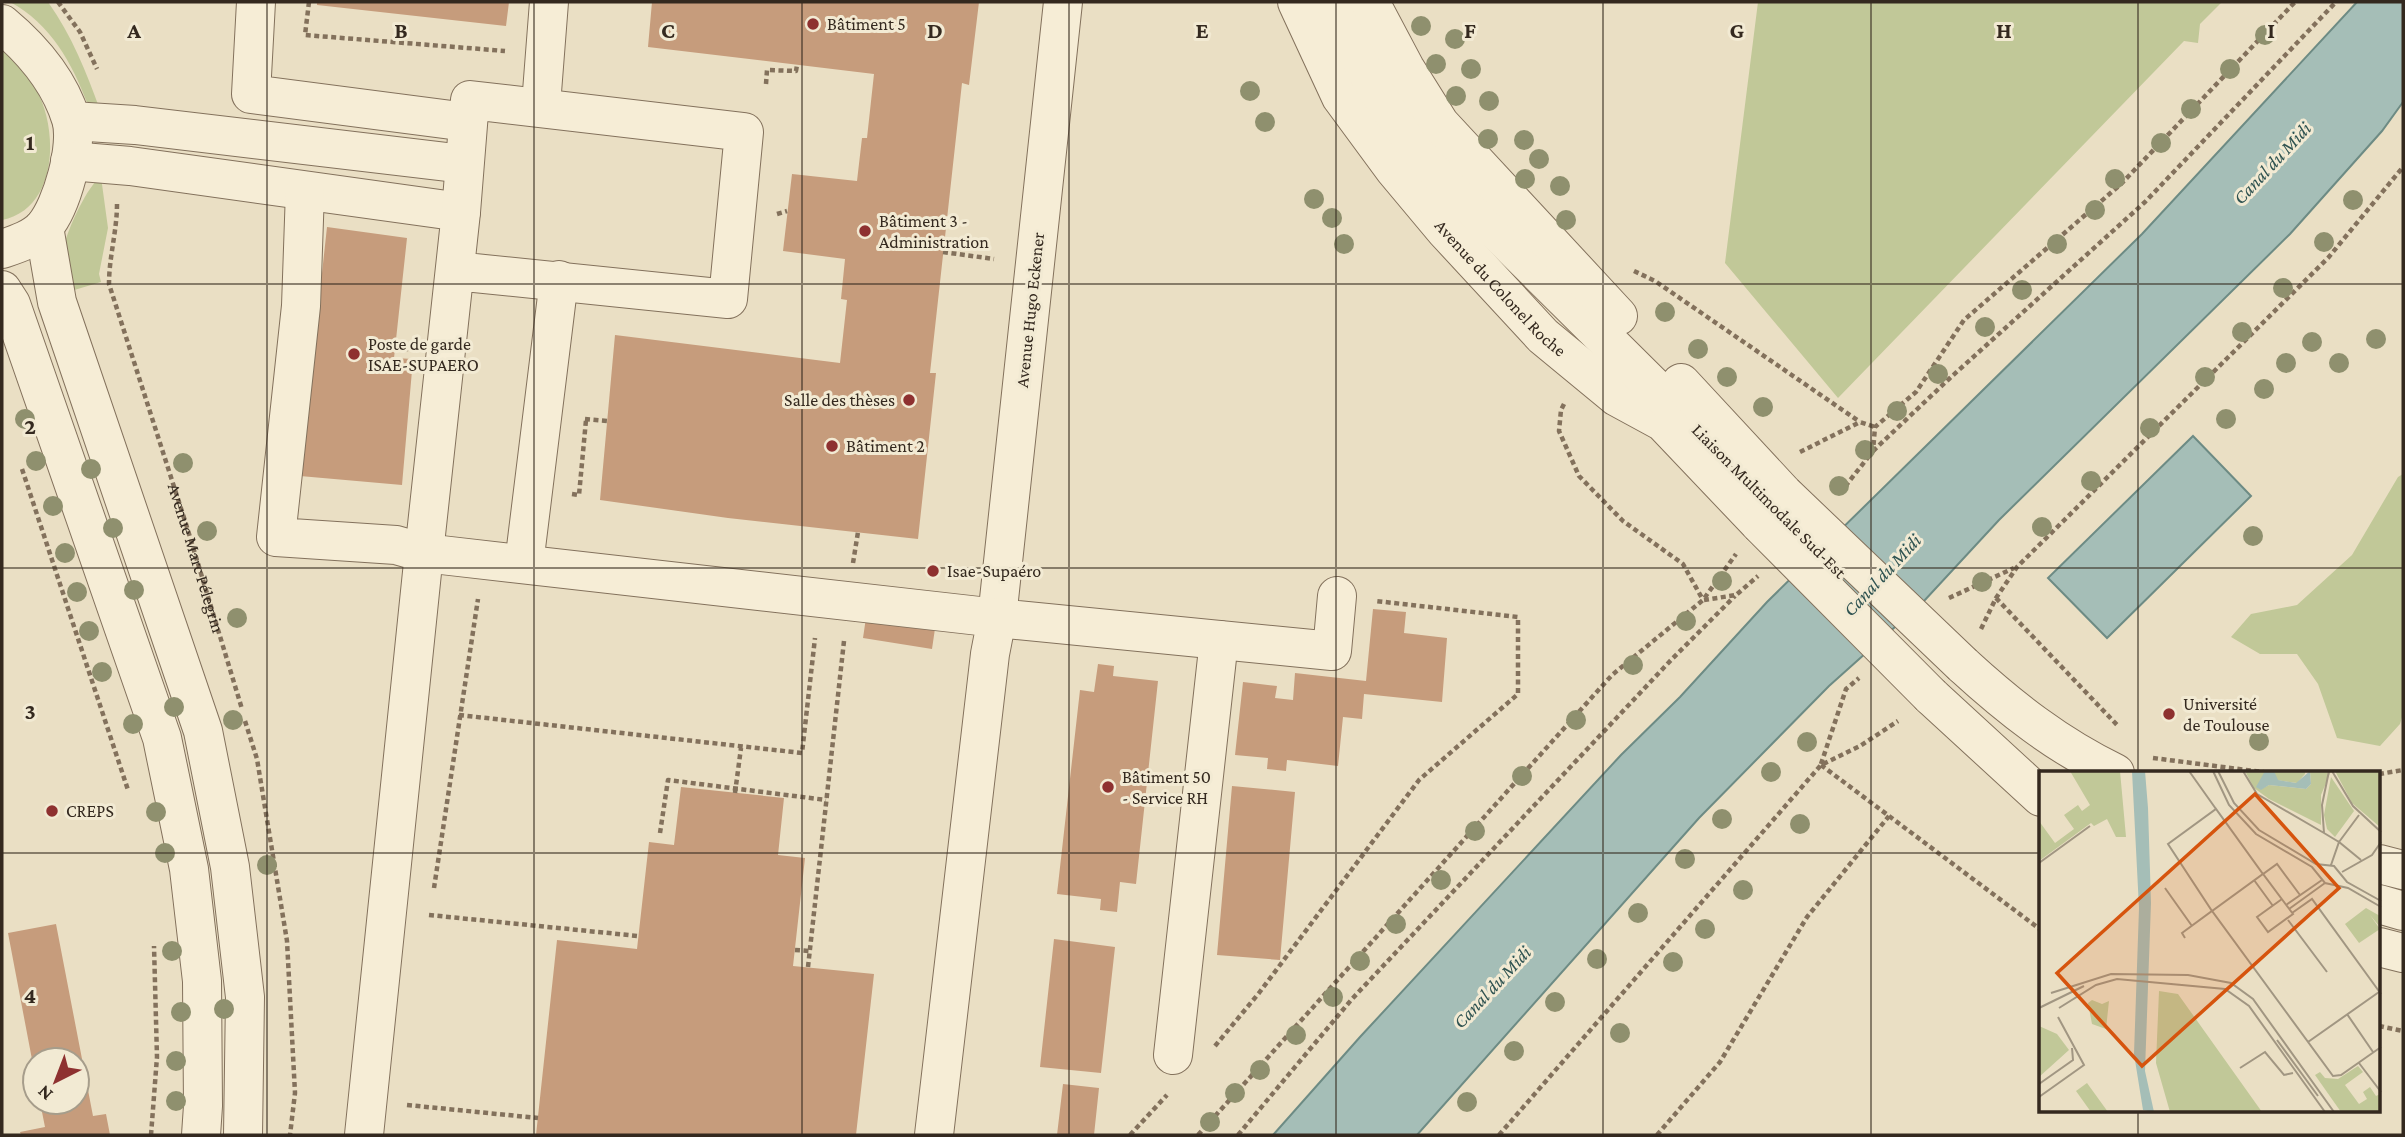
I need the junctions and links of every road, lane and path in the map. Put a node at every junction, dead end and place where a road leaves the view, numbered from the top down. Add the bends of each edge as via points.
1 (58, 2) edge
2 (256, 2) edge
3 (309, 2) edge
4 (549, 2) edge
5 (1063, 2) edge
6 (1297, 2) edge
7 (1335, 2) edge
8 (1370, 2) edge
9 (2295, 2) edge
10 (2336, 2) edge
11 (2, 24) edge
12 (544, 55) junction
13 (797, 65) dead end
14 (766, 84) dead end
15 (542, 92) dead end
16 (72, 121) junction
17 (467, 122) junction
18 (121, 125) junction
19 (70, 161) junction
20 (464, 164) junction
21 (117, 165) junction
22 (2403, 167) edge
23 (305, 191) junction
24 (461, 212) junction
25 (44, 226) junction
26 (2, 249) edge
27 (943, 252) dead end
28 (1005, 261) dead end
29 (455, 271) junction
30 (1633, 271) dead end
31 (559, 280) junction
32 (2, 290) edge
33 (1573, 307) junction
34 (1568, 395) dead end
35 (586, 419) dead end
36 (607, 421) dead end
37 (1663, 422) junction
38 (1860, 422) junction
39 (1873, 451) dead end
40 (1795, 455) dead end
41 (19, 458) dead end
42 (1765, 518) junction
43 (858, 532) dead end
44 (425, 553) junction
45 (524, 564) junction
46 (480, 589) dead end
47 (1736, 595) dead end
48 (1337, 596) joint
49 (834, 598) junction
50 (1996, 598) junction
51 (1703, 600) junction
52 (997, 618) junction
53 (1980, 632) dead end
54 (1219, 640) junction
55 (1938, 689) junction
56 (458, 715) junction
57 (2120, 727) dead end
58 (741, 748) junction
59 (2001, 762) junction
60 (1821, 765) junction
61 (2131, 765) edge
62 (2403, 770) edge
63 (2060, 771) edge
64 (2235, 771) edge
65 (2380, 774) edge
66 (2039, 779) edge
67 (735, 790) junction
68 (2039, 795) edge
69 (130, 800) dead end
70 (826, 800) junction
71 (1889, 816) junction
72 (660, 833) dead end
73 (2380, 864) edge
74 (2403, 870) edge
75 (433, 889) dead end
76 (431, 902) dead end
77 (2380, 904) edge
78 (2403, 911) edge
79 (2039, 928) edge
80 (154, 933) dead end
81 (638, 936) dead end
82 (2380, 947) edge
83 (795, 950) dead end
84 (809, 951) junction
85 (2403, 954) edge
86 (807, 967) dead end
87 (2380, 1026) edge
88 (2403, 1031) edge
89 (1183, 1068) junction
90 (366, 1118) edge
91 (538, 1118) dead end
92 (151, 1135) edge
93 (201, 1135) edge
94 (243, 1135) edge
95 (290, 1135) edge
96 (934, 1135) edge
97 (1130, 1135) edge
98 (1198, 1135) edge
99 (1238, 1135) edge
100 (1499, 1135) edge
101 (1657, 1135) edge

1 - 18 path via 80,32 103,83 122,111
2 - 17 street via 251,94
3 - 12 path via 305,35
4 - 12 street
5 - 52 street, Avenue Hugo Eckener
6 - 37 street, Avenue du Colonel Roche via 1341,97 1445,230 1543,336 1617,397
7 - 33 street, Liaison Multimodale Sud-Est via 1375,87 1409,136 1449,184
8 - 42 street via 1440,124
9 - 38 path via 2121,184 1964,320 1916,392 1875,427
10 - 39 path via 2145,202
11 - 16 street via 54,81
12 - 15 street
13 - 14 path via 796,71 768,70
16 - 18 street
16 - 19 street
17 - 20 street
17 - 31 street via 470,100 744,132 728,299
18 - 20 street
19 - 21 street
19 - 25 street via 61,197
20 - 24 street
21 - 23 street
21 - 95 path, Avenue Marc Pélegrin via 117,225 109,284 257,759 288,942 295,1093
22 - 50 path via 2328,258 2017,567
23 - 24 street
23 - 44 street via 300,306 276,537 396,545
24 - 29 street
25 - 26 street via 26,241
25 - 94 street via 57,302 203,730 230,867 245,997
27 - 28 path
29 - 31 street
29 - 44 street
30 - 38 path via 1655,281
31 - 45 street
32 - 93 street via 11,304 162,738 189,869 202,981
33 - 37 street, Liaison Multimodale Sud-Est
33 - 42 street, Liaison Multimodale Sud-Est
34 - 51 path via 1559,431 1579,475 1623,521 1683,564
35 - 36 path
37 - 42 street, Avenue du Colonel Roche
38 - 40 path
41 - 69 path
42 - 51 path
42 - 55 street, Liaison Multimodale Sud-Est
43 - 49 path
44 - 45 street
44 - 90 street
45 - 49 street
46 - 56 path
47 - 99 path via 1352,999
48 - 54 street via 1332,651
48 - 89 path via 1518,617 1518,694 1419,780 1225,1037
49 - 52 street
49 - 58 path via 802,753
49 - 70 path
50 - 53 path
50 - 57 path
51 - 98 path via 1612,675
52 - 54 street
52 - 96 street, Avenue Hugo Eckener
54 - 89 street
55 - 59 street
55 - 60 path via 1860,746
55 - 61 street via 2008,705 2046,734
55 - 63 street, Liaison Multimodale Sud-Est
56 - 58 path
56 - 75 path
58 - 67 path
59 - 66 street
59 - 68 street
60 - 71 path
60 - 100 path
61 - 64 path
62 - 65 path
67 - 70 path
67 - 72 path via 668,780
70 - 84 path
71 - 79 path
71 - 101 path via 1807,917 1720,1062
73 - 74 street
76 - 81 path via 429,915
77 - 78 street
80 - 92 path via 157,1057
82 - 85 street
83 - 84 path
84 - 86 path
87 - 88 path
89 - 97 path
90 - 91 path

